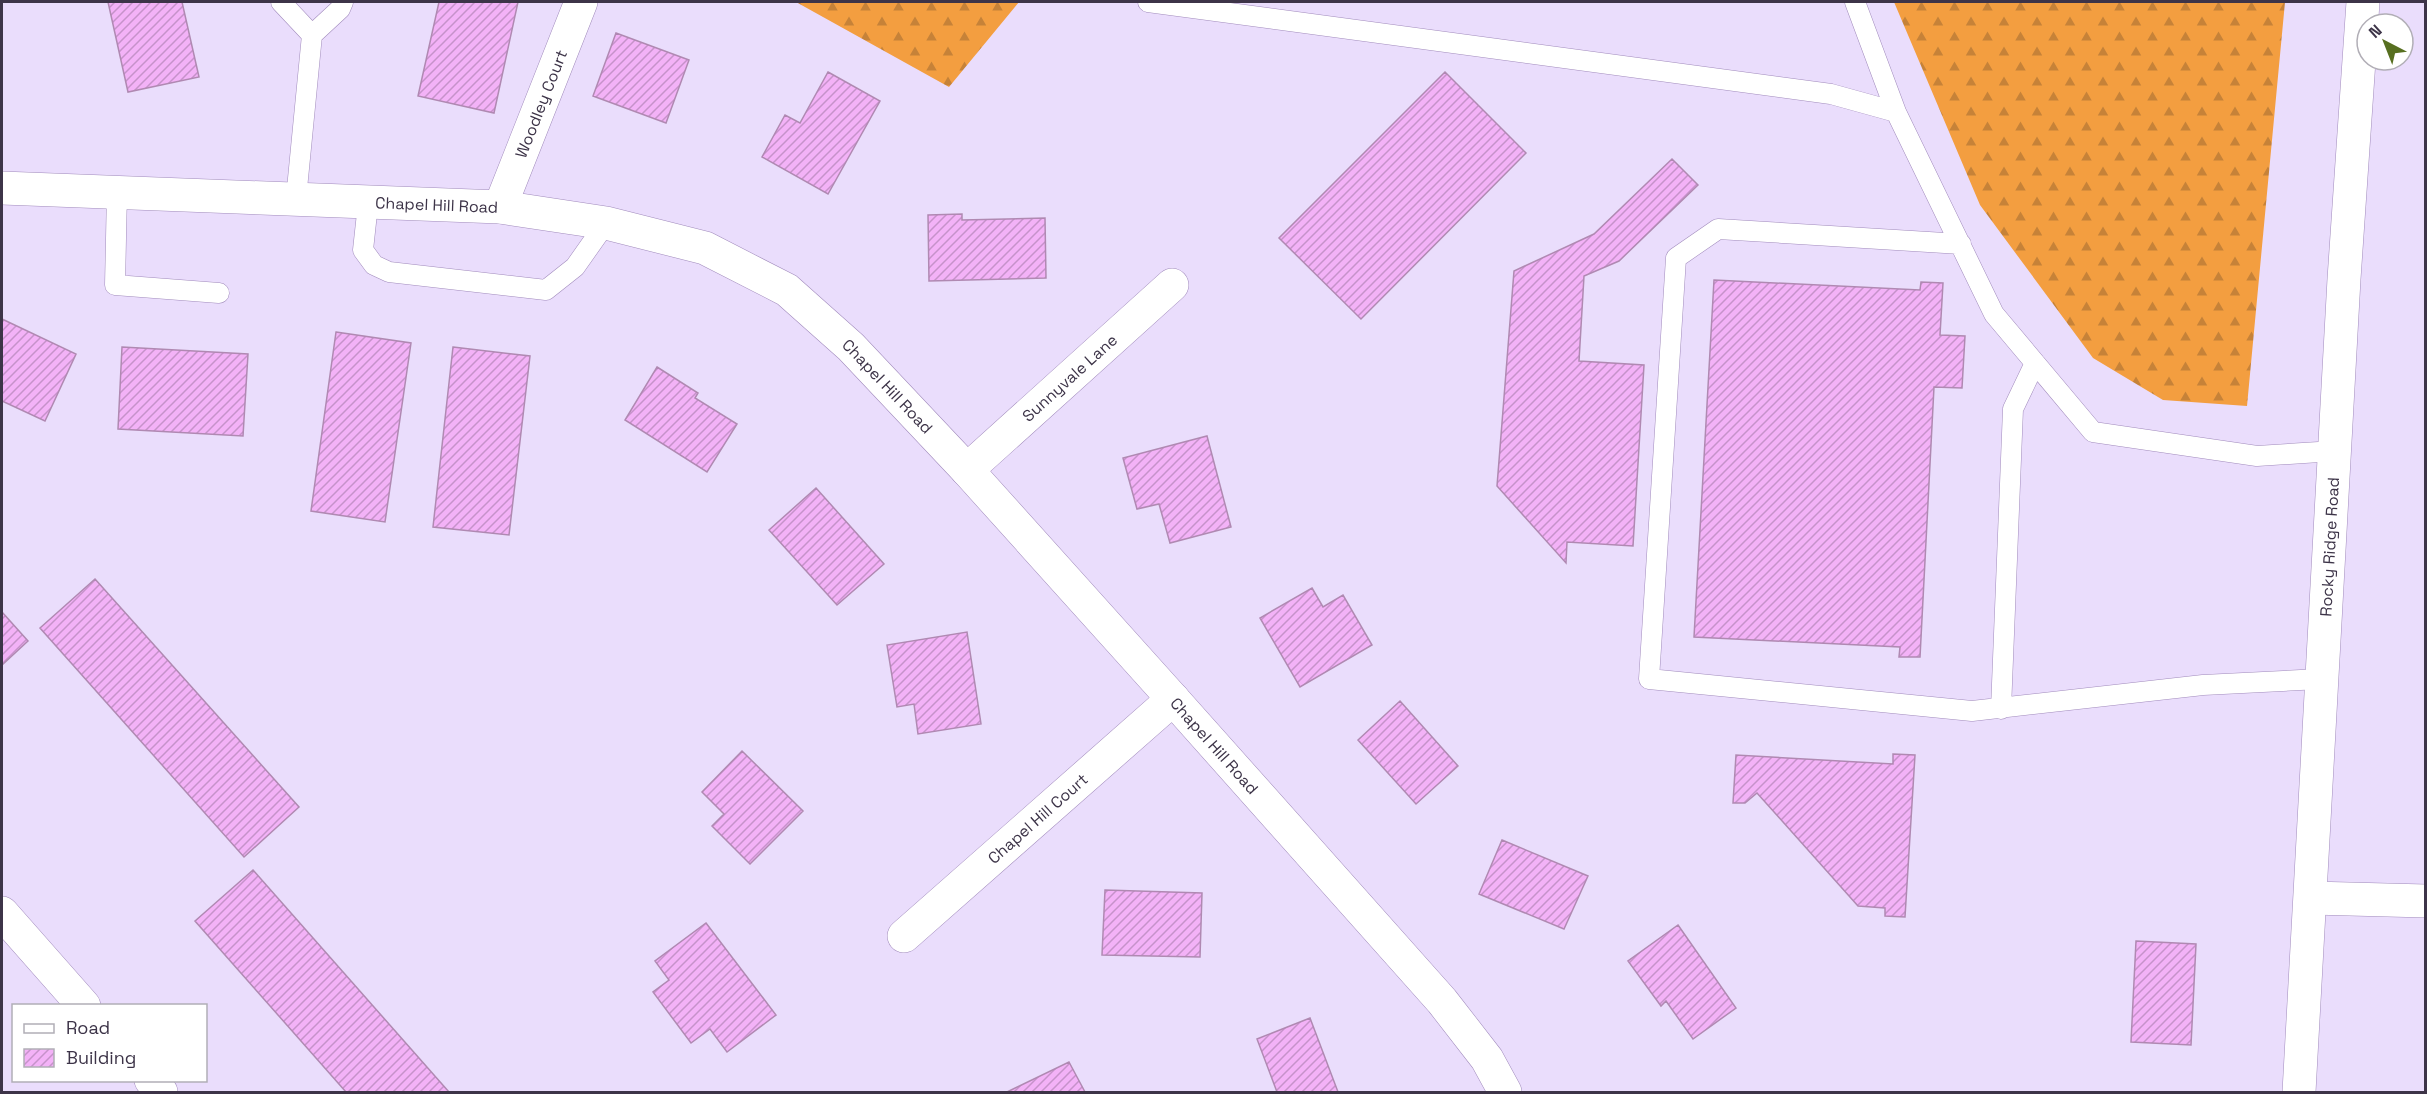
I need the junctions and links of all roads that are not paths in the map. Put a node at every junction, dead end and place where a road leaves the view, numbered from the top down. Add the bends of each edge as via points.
1 (281, 2) edge
2 (343, 2) edge
3 (581, 2) edge
4 (1148, 2) edge
5 (1855, 2) edge
6 (2363, 2) edge
7 (312, 36) junction
8 (1896, 112) junction
9 (2, 188) edge
10 (117, 192) junction
11 (296, 199) junction
12 (368, 204) junction
13 (500, 207) junction
14 (606, 224) junction
15 (1961, 244) junction
16 (1172, 285) dead end
17 (219, 293) dead end
18 (2035, 363) junction
19 (2335, 451) junction
20 (968, 470) junction
21 (2320, 679) junction
22 (1173, 699) junction
23 (2001, 709) junction
24 (2311, 898) junction
25 (2426, 901) edge
26 (2, 913) edge
27 (904, 936) dead end
28 (83, 1004) edge
29 (1505, 1092) edge
30 (2299, 1092) edge

1 - 7 lane
2 - 7 lane
3 - 13 street, Woodley Court
4 - 8 lane via 1831,94
5 - 8 lane
6 - 19 street, Rocky Ridge Road
7 - 11 lane
8 - 15 lane
9 - 10 street, Chapel Hill Road
10 - 11 street, Chapel Hill Road
10 - 17 lane via 116,285
11 - 12 street, Chapel Hill Road
12 - 13 street, Chapel Hill Road
12 - 14 lane via 363,250 374,265 389,272 546,290 576,267
13 - 14 street, Chapel Hill Road
14 - 20 street, Chapel Hill Road via 705,248 787,290 851,346
15 - 18 lane via 1994,314
15 - 23 lane via 1718,229 1676,258 1649,679 1972,711
16 - 20 street, Sunnyvale Lane
18 - 19 lane via 2093,432 2257,456
18 - 23 lane via 2013,409
19 - 21 street, Rocky Ridge Road
20 - 22 street, Chapel Hill Road
21 - 23 lane via 2203,685
21 - 24 street, Rocky Ridge Road
22 - 27 street, Chapel Hill Court
22 - 29 street, Chapel Hill Road via 1442,1001 1487,1059
24 - 25 street
24 - 30 street, Rocky Ridge Road
26 - 28 street

